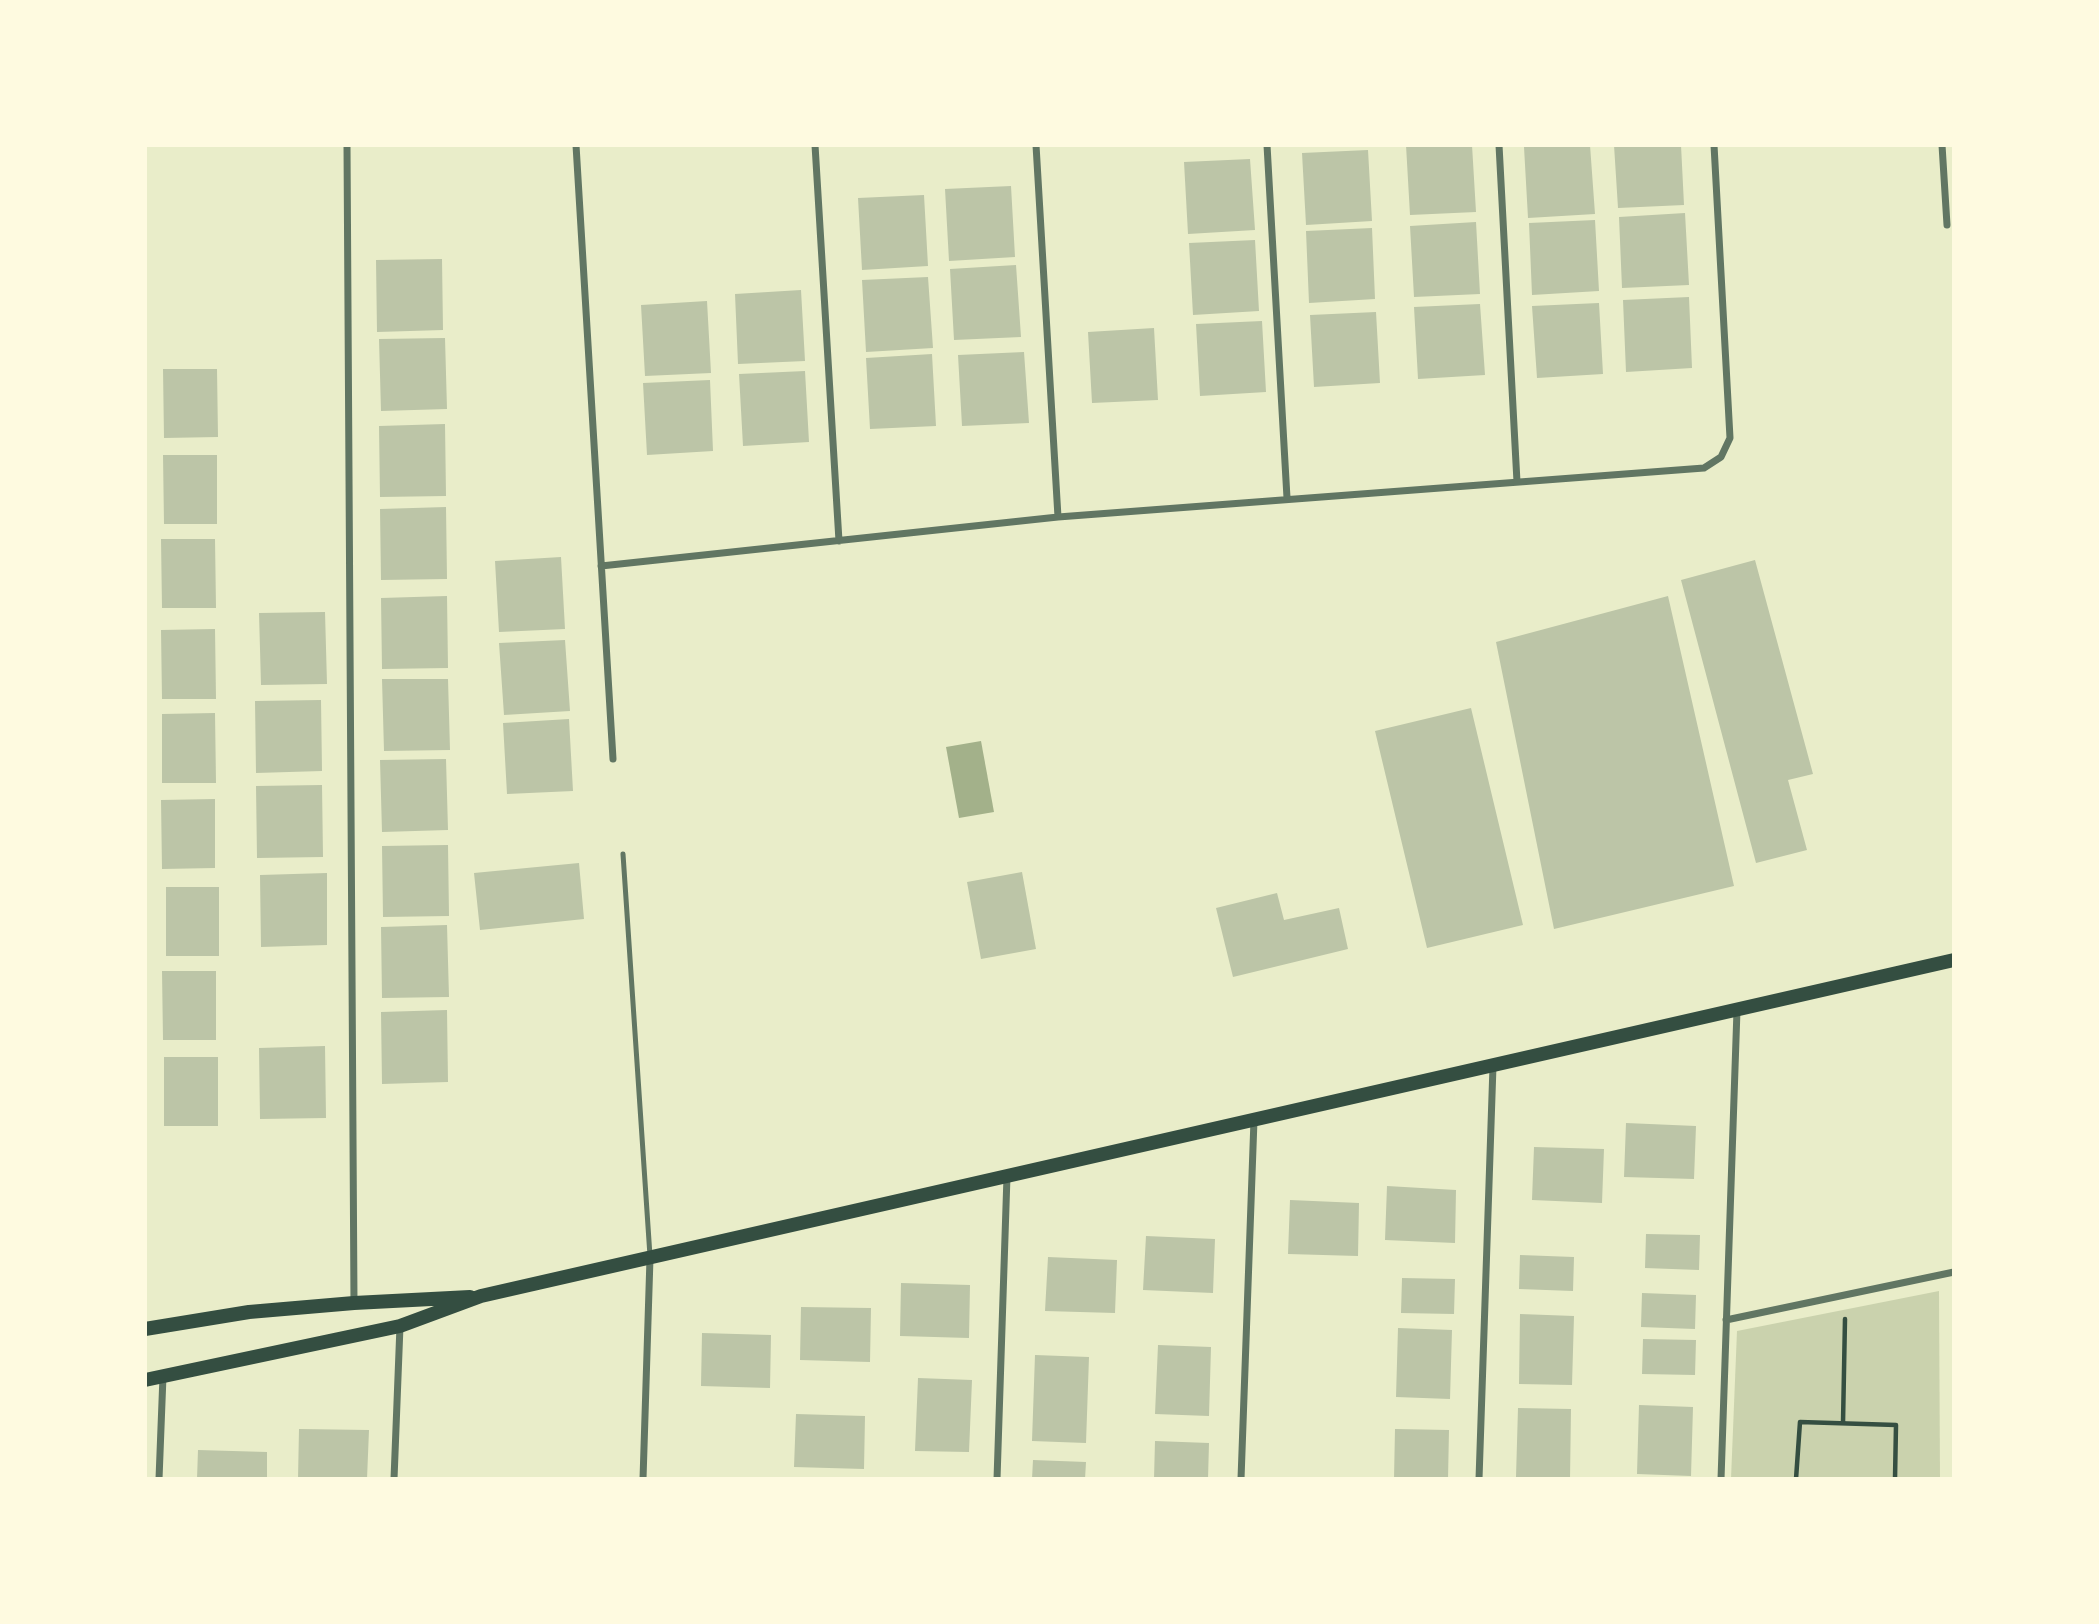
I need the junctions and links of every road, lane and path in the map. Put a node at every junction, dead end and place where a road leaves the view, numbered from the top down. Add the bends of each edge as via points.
1 (347, 145) edge
2 (576, 145) edge
3 (815, 145) edge
4 (1036, 145) edge
5 (1267, 145) edge
6 (1499, 145) edge
7 (1714, 145) edge
8 (1942, 145) edge
9 (1947, 225) dead end
10 (1517, 482) junction
11 (1287, 498) junction
12 (1058, 517) junction
13 (839, 541) junction
14 (601, 566) junction
15 (613, 759) dead end
16 (624, 854) dead end
17 (1954, 960) edge
18 (1737, 1010) junction
19 (1493, 1065) junction
20 (1254, 1120) junction
21 (1007, 1176) junction
22 (650, 1258) junction
23 (1954, 1272) edge
24 (1845, 1295) junction
25 (481, 1296) junction
26 (354, 1303) junction
27 (1726, 1320) junction
28 (400, 1326) junction
29 (145, 1329) edge
30 (163, 1376) junction
31 (145, 1380) edge
32 (1843, 1423) junction
33 (159, 1479) edge
34 (394, 1479) edge
35 (643, 1479) edge
36 (998, 1479) edge
37 (1241, 1479) edge
38 (1479, 1479) edge
39 (1721, 1479) edge
40 (1796, 1479) edge
41 (1895, 1479) edge

1 - 26 street
2 - 14 street
3 - 13 street
4 - 12 street
5 - 11 street
6 - 10 street
7 - 10 street via 1730,428 1727,449 1704,468
8 - 9 street
10 - 11 street
11 - 12 street
12 - 13 street
13 - 14 street
14 - 15 street
16 - 22 lane
17 - 18 main road
18 - 19 main road
18 - 27 street
19 - 20 main road
19 - 38 street
20 - 21 main road
20 - 37 street
21 - 22 main road
21 - 36 street
22 - 25 main road
22 - 35 street
23 - 24 street
24 - 27 street
24 - 32 path
25 - 26 main road
25 - 28 main road
26 - 29 main road via 249,1312
27 - 39 street
28 - 30 main road
28 - 34 street
30 - 31 main road
30 - 33 street
32 - 40 path via 1800,1422
32 - 41 path via 1896,1425

